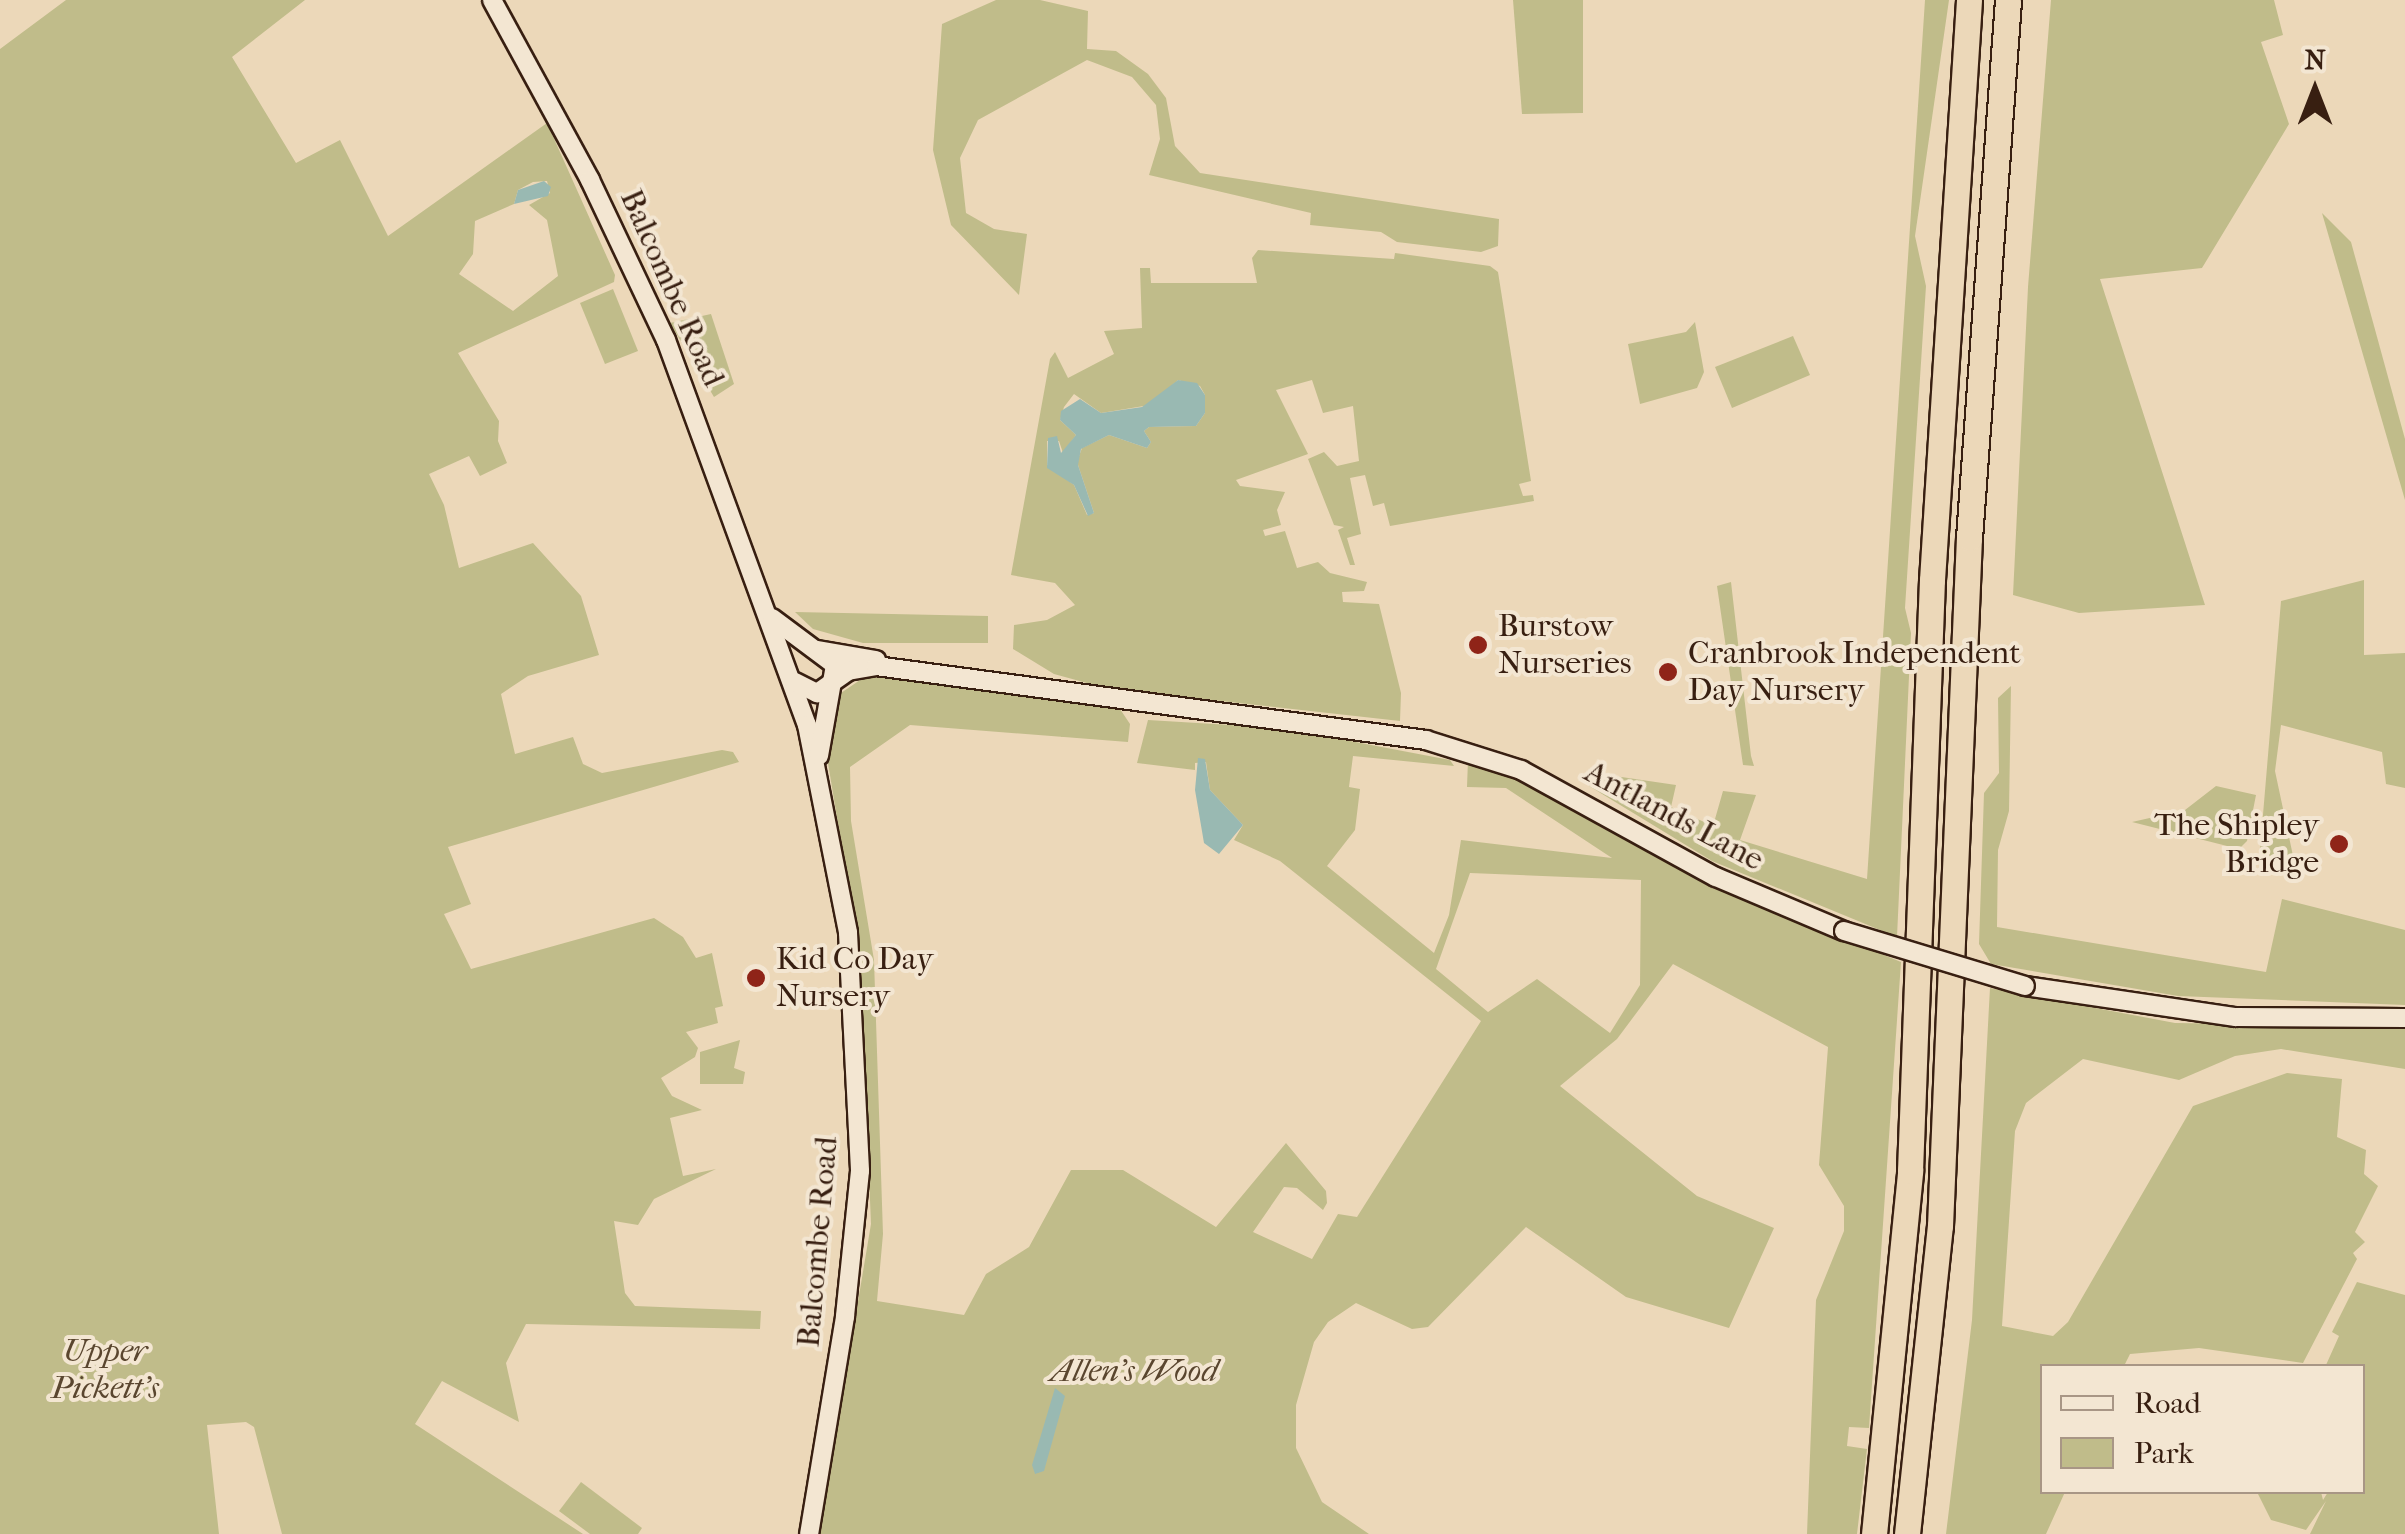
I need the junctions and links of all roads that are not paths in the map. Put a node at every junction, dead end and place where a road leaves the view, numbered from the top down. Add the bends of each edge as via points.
1 (492, 0) edge
2 (1969, 0) edge
3 (2008, 0) edge
4 (768, 613) junction
5 (818, 650) junction
6 (911, 669) junction
7 (794, 678) junction
8 (832, 683) junction
9 (816, 777) junction
10 (2405, 1018) edge
11 (808, 1534) edge
12 (1874, 1534) edge
13 (1907, 1534) edge

1 - 4 main road, Balcombe Road via 590,180 666,340
2 - 12 highway via 1931,598 1910,1171
3 - 13 highway via 1969,538 1940,1226
4 - 5 main road
4 - 7 main road, Balcombe Road
5 - 6 main road, Antlands Lane
5 - 7 main road via 798,656
5 - 8 main road via 834,663
6 - 8 main road, Antlands Lane via 859,667
6 - 10 main road, Antlands Lane, bridge via 1460,749 1521,770 1716,877 1844,931 2025,986 2162,1010
7 - 8 main road via 814,693
7 - 9 main road, Balcombe Road
8 - 9 main road, Balcombe Road
9 - 11 main road, Balcombe Road via 848,933 860,1194

